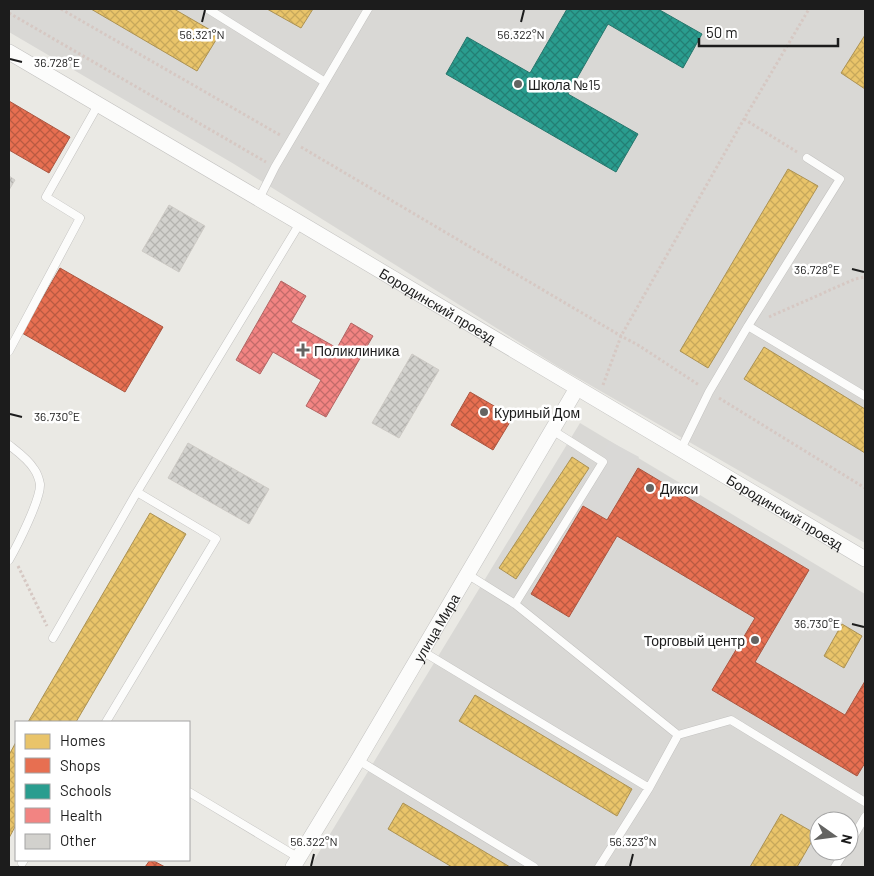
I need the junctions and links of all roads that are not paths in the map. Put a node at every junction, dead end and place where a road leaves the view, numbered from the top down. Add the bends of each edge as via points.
1 (208, 9) edge
2 (368, 9) edge
3 (9, 52) edge
4 (325, 82) junction
5 (98, 105) junction
6 (807, 158) road end
7 (259, 199) junction
8 (300, 223) junction
9 (748, 326) junction
10 (9, 350) edge
11 (577, 388) junction
12 (865, 396) edge
13 (552, 430) junction
14 (9, 445) edge
15 (680, 449) junction
16 (137, 492) junction
17 (10, 557) edge
18 (865, 559) edge
19 (467, 574) junction
20 (515, 604) junction
21 (53, 638) road end
22 (422, 651) junction
23 (107, 721) edge
24 (678, 735) junction
25 (358, 760) junction
26 (649, 788) junction
27 (190, 793) edge
28 (865, 802) edge
29 (296, 862) edge
30 (534, 867) edge
31 (599, 867) edge

1 - 4 lane
2 - 4 lane
3 - 5 street, Бородинский проезд
4 - 7 lane
5 - 7 street, Бородинский проезд
5 - 10 lane via 46,197 80,218
6 - 9 lane via 840,180
7 - 8 street, Бородинский проезд
8 - 11 street, Бородинский проезд
8 - 16 lane
9 - 12 lane
9 - 15 lane
11 - 13 street, улица Мира
11 - 15 street, Бородинский проезд
13 - 19 street, улица Мира
13 - 20 lane via 604,462
14 - 17 lane via 36,470 40,484 38,498
15 - 18 street, Бородинский проезд
16 - 21 lane
16 - 23 lane via 216,539
19 - 20 lane
19 - 22 street, улица Мира
20 - 24 lane
22 - 25 street, улица Мира
22 - 26 lane
24 - 26 lane
24 - 28 lane via 731,720
25 - 29 street, улица Мира
25 - 30 lane
26 - 31 lane
27 - 29 lane

